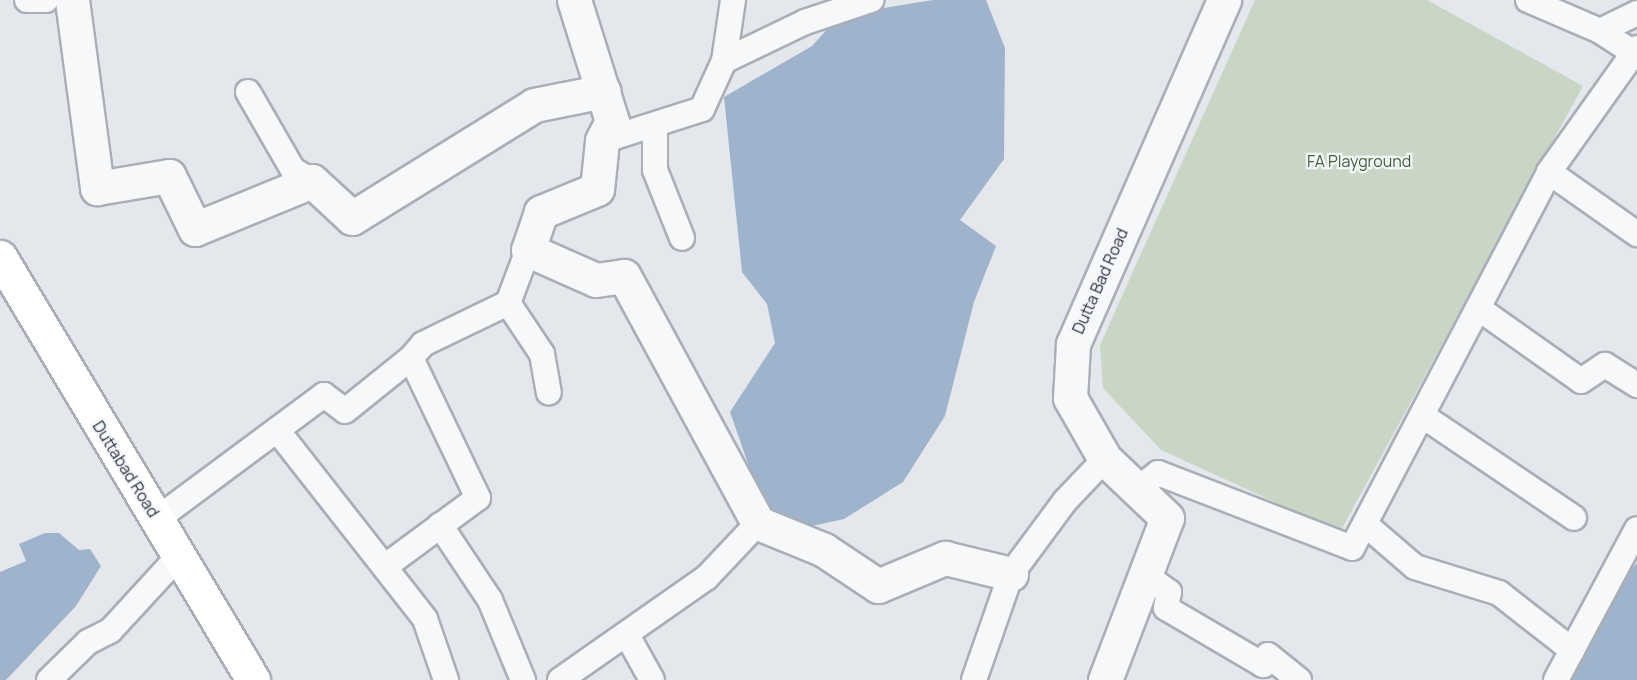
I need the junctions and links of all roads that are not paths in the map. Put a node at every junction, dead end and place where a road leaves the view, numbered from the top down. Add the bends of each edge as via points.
1 (27, 0) edge
2 (46, 0) edge
3 (72, 0) edge
4 (574, 0) edge
5 (733, 0) edge
6 (871, 0) edge
7 (1224, 0) edge
8 (1528, 0) edge
9 (1637, 13) edge
10 (1600, 31) junction
11 (1634, 50) edge
12 (724, 61) junction
13 (604, 91) junction
14 (248, 92) dead end
15 (656, 127) junction
16 (602, 141) junction
17 (1549, 172) junction
18 (312, 181) junction
19 (1637, 234) edge
20 (682, 238) dead end
21 (528, 250) junction
22 (3, 269) edge
23 (508, 303) junction
24 (1478, 308) junction
25 (411, 358) junction
26 (1637, 385) edge
27 (549, 392) dead end
28 (1423, 416) junction
29 (277, 430) junction
30 (1105, 459) junction
31 (1137, 490) junction
32 (1574, 518) dead end
33 (158, 519) junction
34 (758, 523) junction
35 (1365, 524) junction
36 (440, 525) junction
37 (1637, 529) edge
38 (180, 555) junction
39 (387, 565) junction
40 (1011, 574) junction
41 (1144, 574) junction
42 (627, 635) junction
43 (1572, 650) junction
44 (49, 680) edge
45 (253, 680) edge
46 (446, 680) edge
47 (523, 680) edge
48 (560, 680) edge
49 (652, 680) edge
50 (974, 680) edge
51 (1105, 680) edge
52 (1299, 680) edge
53 (1556, 680) edge

1 - 2 lane
3 - 18 street via 97,188 169,176 195,229
4 - 13 street
5 - 12 lane
6 - 12 lane via 805,22
7 - 30 street, Dutta Bad Road via 1073,344 1070,399
8 - 10 lane
9 - 10 lane
10 - 11 lane
11 - 17 lane
12 - 15 lane via 702,109
13 - 16 street via 612,122
13 - 18 street via 534,105 352,218
14 - 18 lane via 293,170
15 - 16 lane
15 - 20 lane via 655,170
16 - 21 street via 597,189 541,212
17 - 19 lane
17 - 24 lane
21 - 23 lane
21 - 34 street via 596,280 624,276
22 - 33 main road, Duttabad Road
23 - 25 lane via 423,345
23 - 27 lane via 542,354
24 - 26 lane via 1581,381 1605,365
24 - 28 lane
25 - 29 lane via 345,411 324,395
25 - 36 lane via 478,498
28 - 32 lane
28 - 35 lane
29 - 33 lane
29 - 39 lane
30 - 31 street, Dutta Bad Road
30 - 40 lane via 1065,501
31 - 35 lane via 1158,473 1352,548
31 - 41 street, Dutta Bad Road via 1167,518
33 - 38 main road, Duttabad Road
34 - 40 street via 824,550 878,586 945,558
34 - 42 lane via 707,578
35 - 43 lane via 1415,567 1499,593
36 - 39 lane
36 - 47 lane via 490,600
37 - 43 lane
38 - 44 lane via 110,631 88,642
38 - 45 main road, Duttabad Road
39 - 46 lane via 425,619
40 - 50 lane
41 - 51 street, Dutta Bad Road
41 - 52 lane via 1169,592 1166,608 1263,665 1268,655
42 - 48 lane
42 - 49 lane
43 - 53 lane

